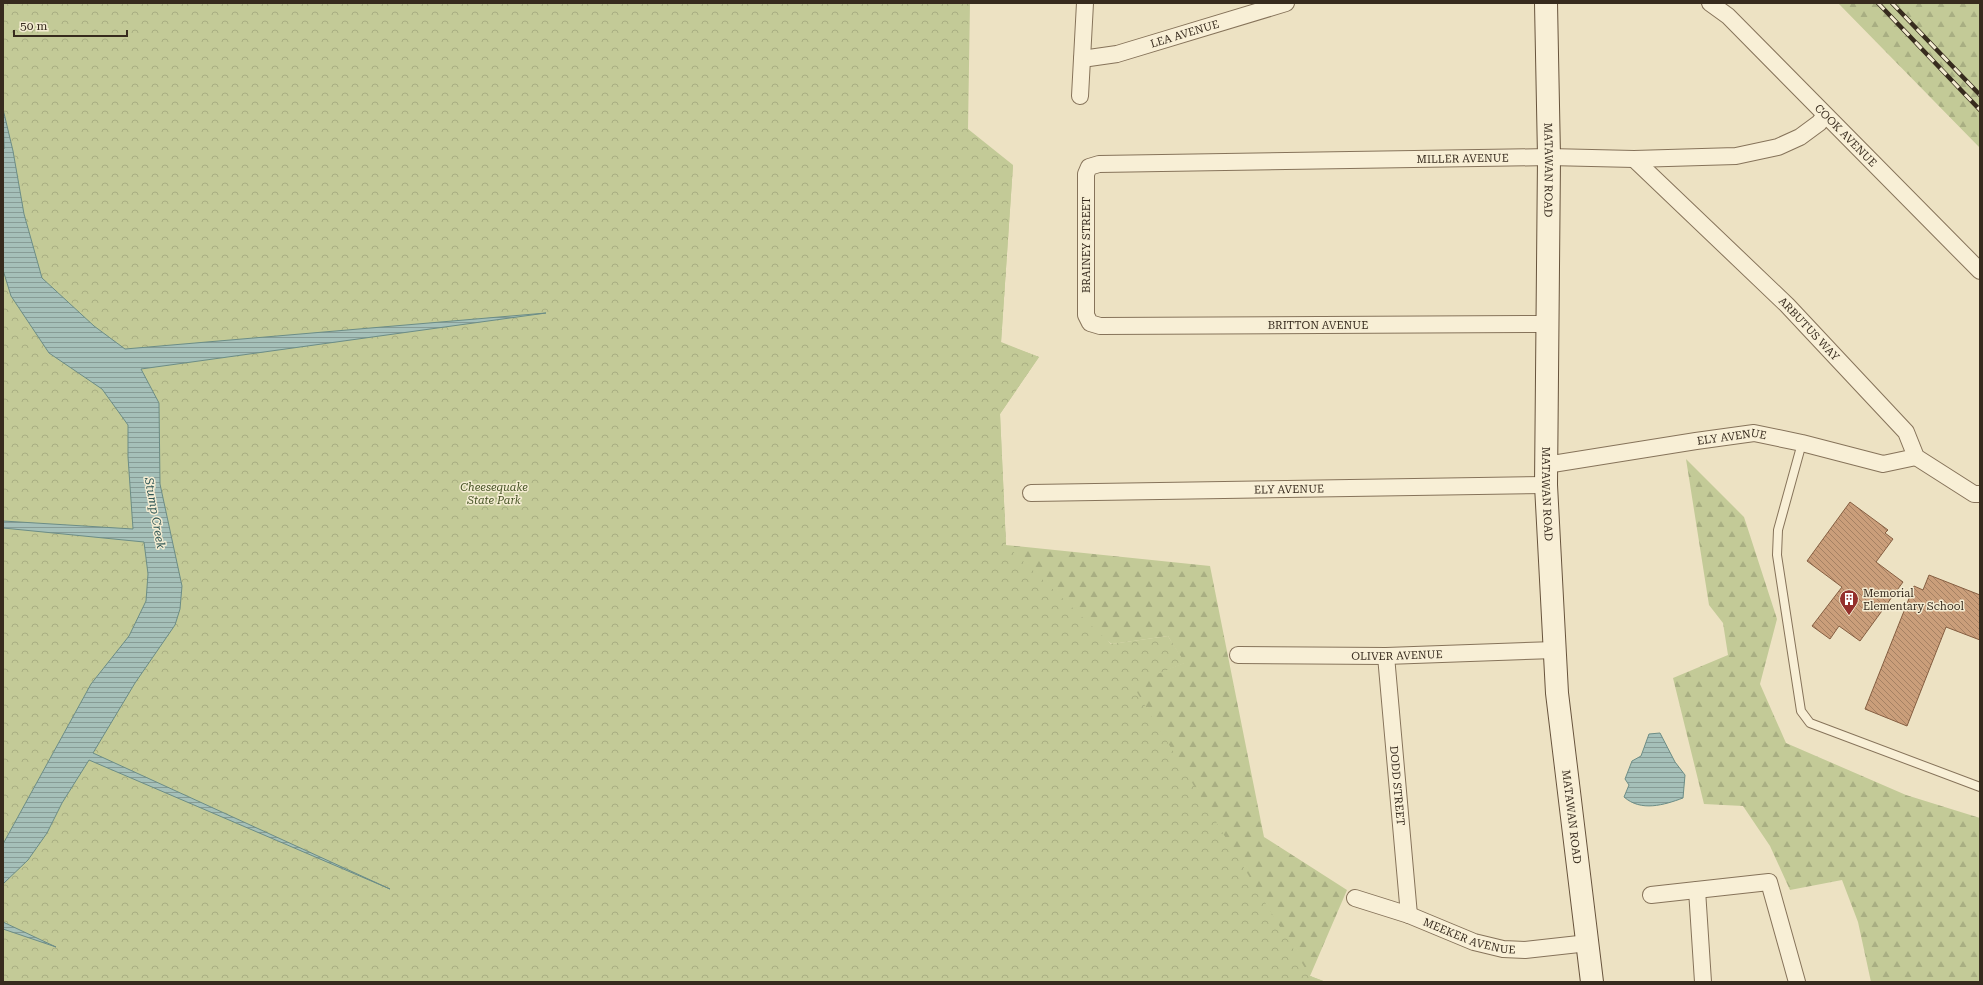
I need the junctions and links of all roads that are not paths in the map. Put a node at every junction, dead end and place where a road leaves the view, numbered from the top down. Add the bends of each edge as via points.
1 (1085, 3) edge
2 (1286, 3) edge
3 (1546, 3) edge
4 (1710, 3) edge
5 (1082, 60) junction
6 (1080, 96) dead end
7 (1825, 115) junction
8 (1549, 157) junction
9 (1634, 159) junction
10 (1089, 167) joint
11 (1980, 271) edge
12 (1090, 323) joint
13 (1546, 324) junction
14 (1802, 443) junction
15 (1916, 457) junction
16 (1546, 475) junction
17 (1031, 493) dead end
18 (1980, 494) edge
19 (1555, 650) junction
20 (1238, 655) dead end
21 (1386, 656) junction
22 (1980, 787) edge
23 (1697, 890) junction
24 (1651, 895) dead end
25 (1355, 898) dead end
26 (1409, 915) junction
27 (1588, 943) junction
28 (1592, 982) edge
29 (1703, 982) edge
30 (1797, 982) edge

1 - 5 street
2 - 5 street, LEA AVENUE via 1117,54
3 - 8 main road, MATAWAN ROAD
4 - 7 street, COOK AVENUE via 1728,16
5 - 6 street
7 - 9 street, MILLER AVENUE via 1819,123 1800,137 1778,147 1755,153 1736,156
7 - 11 street, COOK AVENUE
8 - 9 street, MILLER AVENUE
8 - 10 street, MILLER AVENUE via 1099,164
8 - 13 main road, MATAWAN ROAD
9 - 15 street, ARBUTUS WAY via 1787,305 1906,432
10 - 12 street, BRAINEY STREET via 1086,174 1086,315
12 - 13 street, BRITTON AVENUE via 1100,326
13 - 16 main road, MATAWAN ROAD
14 - 15 street, ELY AVENUE via 1882,464
14 - 16 street, ELY AVENUE via 1754,433 1696,440
14 - 22 lane via 1778,530 1777,555 1801,711 1810,723
15 - 18 street via 1974,494
16 - 17 street, ELY AVENUE
16 - 19 main road, MATAWAN ROAD
19 - 21 street, OLIVER AVENUE
19 - 27 main road, MATAWAN ROAD via 1557,694
20 - 21 street, OLIVER AVENUE
21 - 26 street, DODD STREET
23 - 24 street
23 - 29 street
23 - 30 street via 1769,882
25 - 26 street, MEEKER AVENUE
26 - 27 street, MEEKER AVENUE via 1474,942 1504,948 1525,950
27 - 28 main road, MATAWAN ROAD

